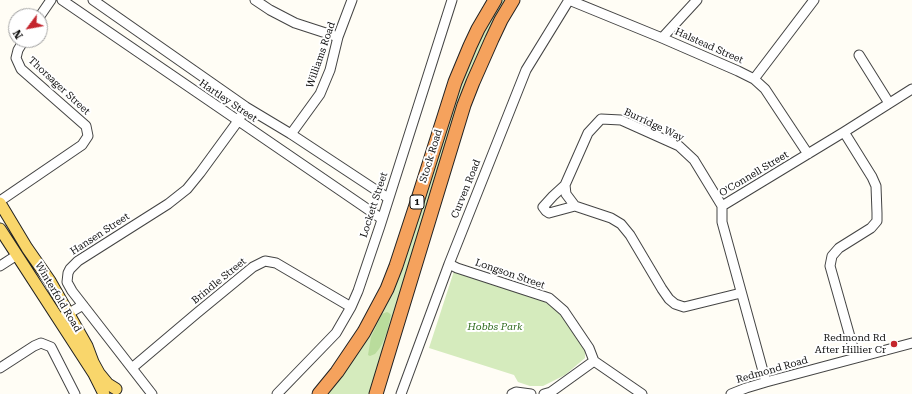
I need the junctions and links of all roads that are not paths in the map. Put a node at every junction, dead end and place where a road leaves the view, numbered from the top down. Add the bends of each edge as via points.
1 (62, 0) edge
2 (93, 0) edge
3 (255, 0) edge
4 (352, 0) edge
5 (452, 0) edge
6 (495, 0) edge
7 (513, 0) edge
8 (569, 0) edge
9 (697, 0) edge
10 (814, 0) edge
11 (338, 38) junction
12 (662, 38) junction
13 (19, 48) edge
14 (859, 55) dead end
15 (754, 79) junction
16 (912, 89) edge
17 (889, 103) junction
18 (246, 107) junction
19 (238, 121) junction
20 (844, 132) junction
21 (291, 134) junction
22 (808, 154) junction
23 (565, 185) junction
24 (388, 198) junction
25 (0, 202) edge
26 (575, 206) junction
27 (722, 206) junction
28 (382, 219) junction
29 (0, 228) edge
30 (17, 255) junction
31 (449, 264) junction
32 (0, 266) edge
33 (741, 293) junction
34 (83, 305) junction
35 (351, 307) junction
36 (69, 313) junction
37 (58, 319) junction
38 (912, 343) edge
39 (856, 358) junction
40 (594, 361) junction
41 (0, 368) edge
42 (132, 368) junction
43 (766, 382) junction
44 (119, 392) edge
45 (75, 394) edge
46 (104, 394) edge
47 (152, 394) edge
48 (277, 394) edge
49 (319, 394) edge
50 (376, 394) edge
51 (401, 394) edge
52 (512, 394) edge
53 (531, 394) edge
54 (544, 394) edge
55 (642, 394) edge
56 (731, 394) edge

1 - 19 street, Hartley Street
2 - 18 street, Hartley Street
3 - 11 street via 295,24
4 - 11 street, Williams Road
5 - 24 street, Lockett Street
6 - 49 highway, Stock Road / 1 via 470,46 455,82 387,289 352,352
7 - 50 highway, Stock Road / 1 via 492,39 464,105
8 - 12 street, Halstead Street
8 - 31 street, Curven Road via 526,70
9 - 12 street
10 - 15 street
11 - 21 street, Williams Road via 330,70 320,94
12 - 15 street, Halstead Street
13 - 25 street, Thorsager Street via 16,58 21,69 86,126 88,136 82,145
14 - 17 street
15 - 22 street, Halstead Street via 765,89
16 - 17 street, O'Connell Street
17 - 20 street, O'Connell Street
18 - 19 street, Hansen Street
18 - 21 street, Hartley Street
19 - 28 street, Hartley Street
19 - 34 street, Hansen Street via 195,181 182,194 78,261 70,269 67,282
20 - 22 street, O'Connell Street
20 - 39 street via 876,186 877,221 871,228 839,248 832,256 830,266
21 - 24 street, Hartley Street
22 - 27 street, O'Connell Street
23 - 26 street via 566,194
23 - 26 street, Burridge Way via 543,207 549,213
23 - 27 street, Burridge Way via 588,133 601,119 621,120 679,146 694,160
24 - 28 street, Lockett Street
25 - 36 main road, Winterfold Road
26 - 33 street via 621,224 662,289 675,304 684,307
27 - 33 street, O'Connell Street via 722,222
28 - 35 street, Lockett Street
29 - 30 main road, Winterfold Road
30 - 32 street
30 - 37 main road, Winterfold Road
31 - 40 street, Longson Street via 549,298 564,311 589,348
31 - 51 street, Curven Road
33 - 43 street, O'Connell Street
34 - 36 street
34 - 42 street, Hansen Street
35 - 42 street, Brindle Street via 276,263 265,261 253,267
35 - 48 street, Lockett Street via 336,333
36 - 37 street
36 - 44 main road, Winterfold Road via 99,373
37 - 46 main road, Winterfold Road
38 - 39 street, Redmond Road
39 - 43 street, Redmond Road
40 - 54 street
40 - 55 street
41 - 45 street via 41,343 51,347
42 - 47 street, Hansen Street
43 - 56 street, Redmond Road
44 - 46 main road via 109,390
52 - 53 street

